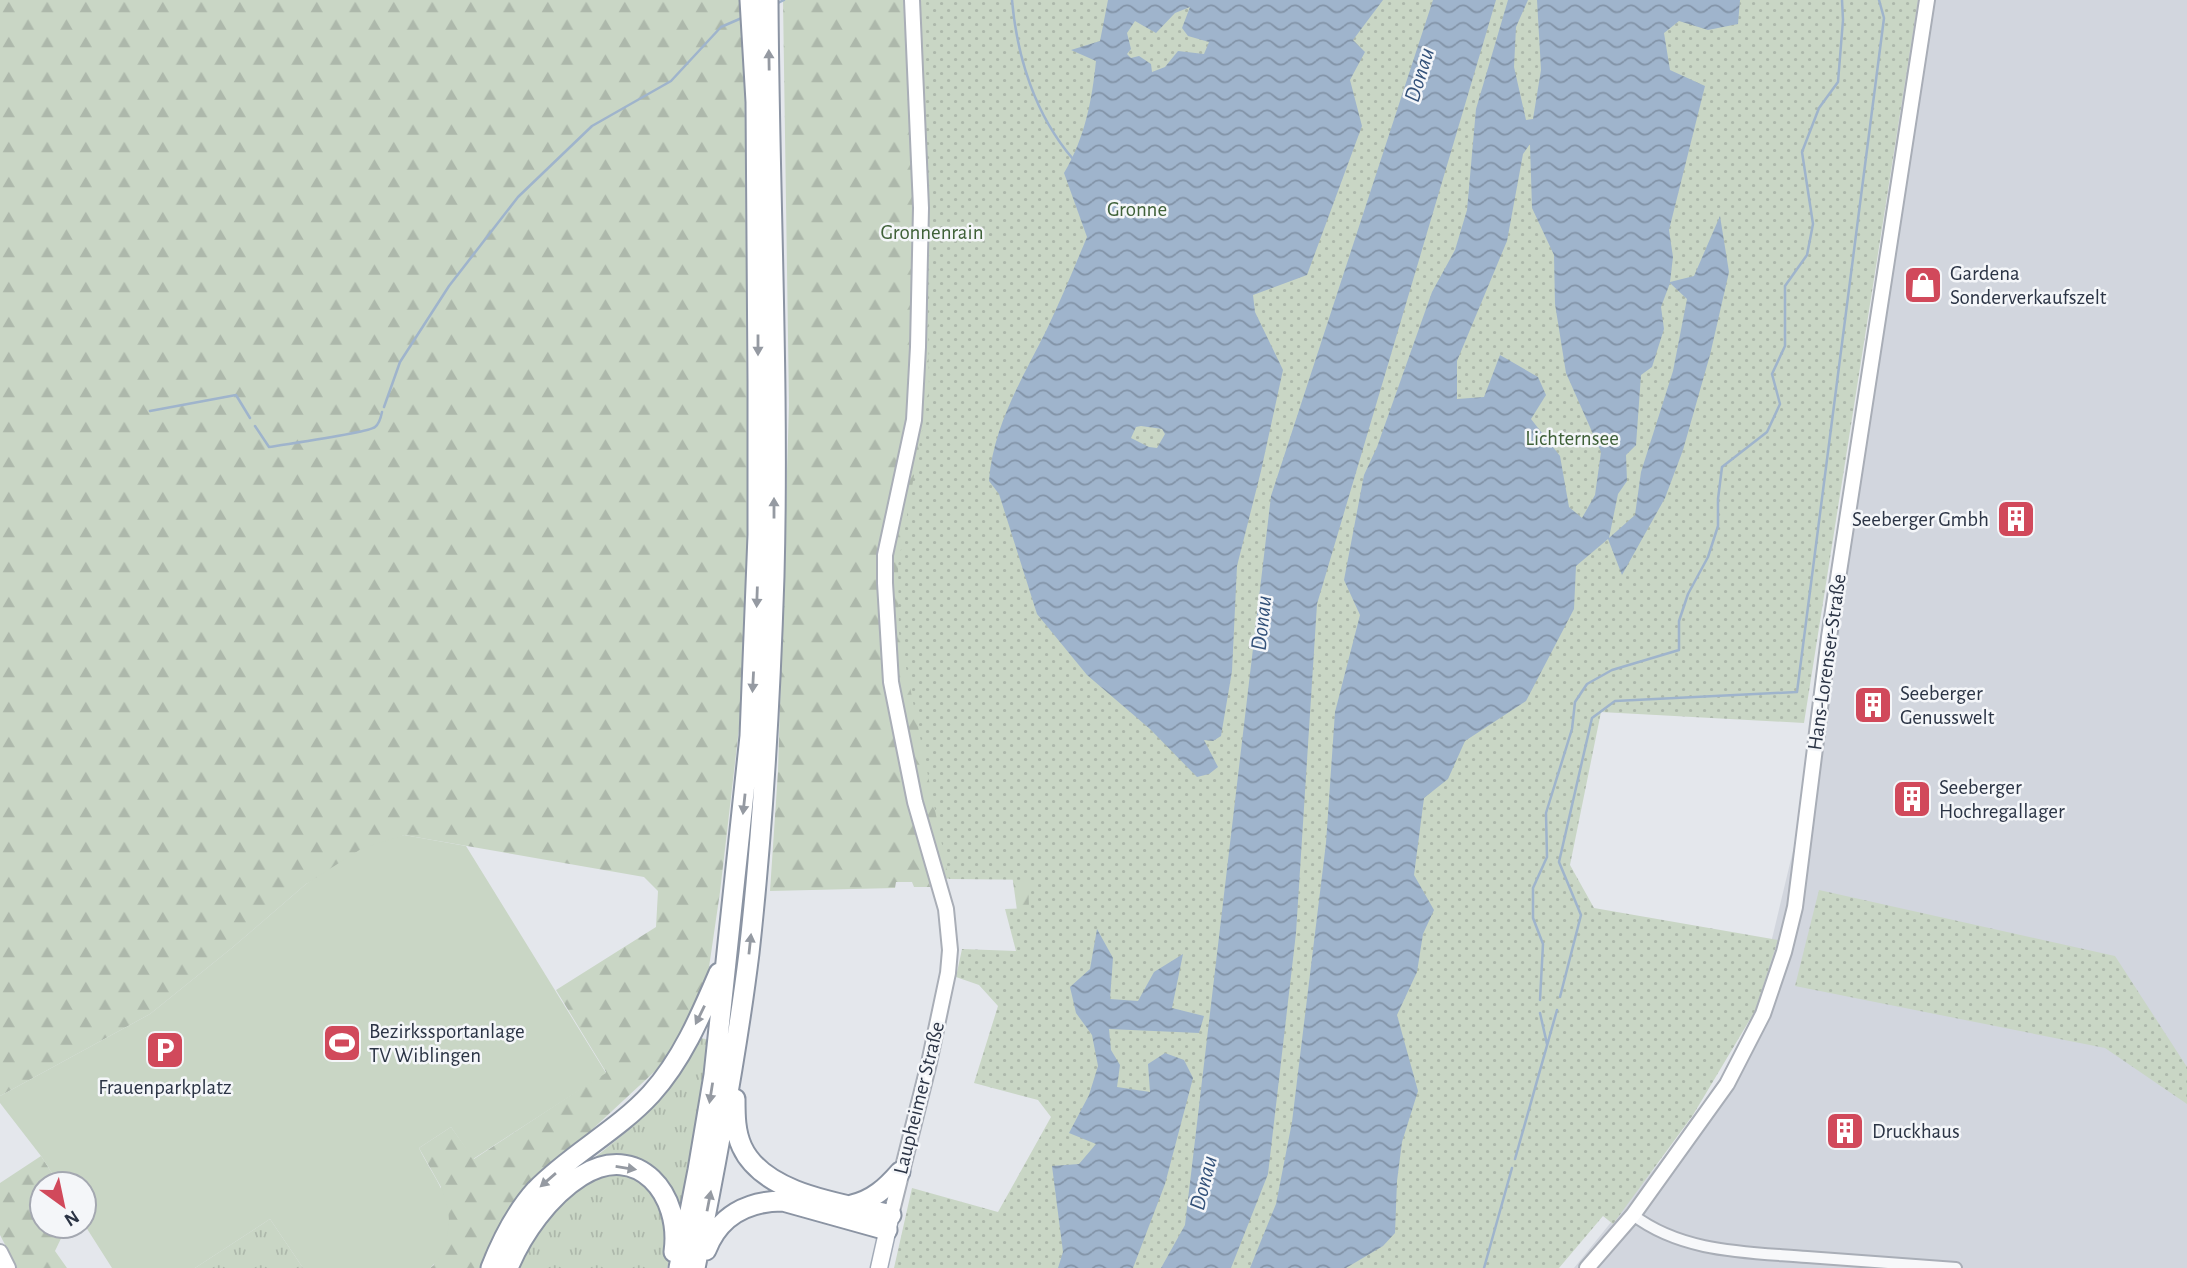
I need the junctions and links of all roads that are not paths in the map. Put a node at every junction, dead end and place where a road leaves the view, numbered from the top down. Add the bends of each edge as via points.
1 (750, 0) edge
2 (912, 0) edge
3 (1927, 0) edge
4 (762, 14) edge
5 (727, 953) junction
6 (733, 1060) junction
7 (900, 1172) junction
8 (852, 1205) junction
9 (1633, 1215) junction
10 (889, 1222) junction
11 (0, 1252) edge
12 (1853, 1264) edge
13 (8, 1268) edge
14 (491, 1268) edge
15 (508, 1268) edge
16 (671, 1268) edge
17 (679, 1268) edge
18 (695, 1268) edge
19 (702, 1268) edge
20 (879, 1268) edge
21 (1587, 1268) edge
22 (1956, 1268) edge

1 - 4 highway
2 - 7 street, Laupheimer Straße via 921,208 918,347 914,420 885,555 885,583 891,682 915,802 949,927 948,973
3 - 9 street, Hans-Lorenser-Straße via 1829,637 1790,927 1763,1014 1741,1060
4 -> 5 highway via 756,102 758,535 750,736
6 -> 4 highway via 758,861 774,576 775,391
5 -> 14 highway via 681,1052 653,1092 536,1191 509,1228
5 -> 17 highway via 714,1075
6 - 8 highway via 736,1129 751,1161 781,1185
18 -> 6 highway
7 - 8 highway via 877,1195
7 - 10 street, Laupheimer Straße
8 - 10 highway
9 - 12 street via 1678,1240 1711,1248
9 - 21 street, Hans-Lorenser-Straße
10 - 19 highway via 765,1201 749,1205 722,1223 712,1234
10 - 20 main road, Laupheimer Straße
11 - 13 street
12 - 22 street
15 -> 16 highway via 528,1230 562,1191 604,1166 629,1166 661,1186 673,1213 676,1241

